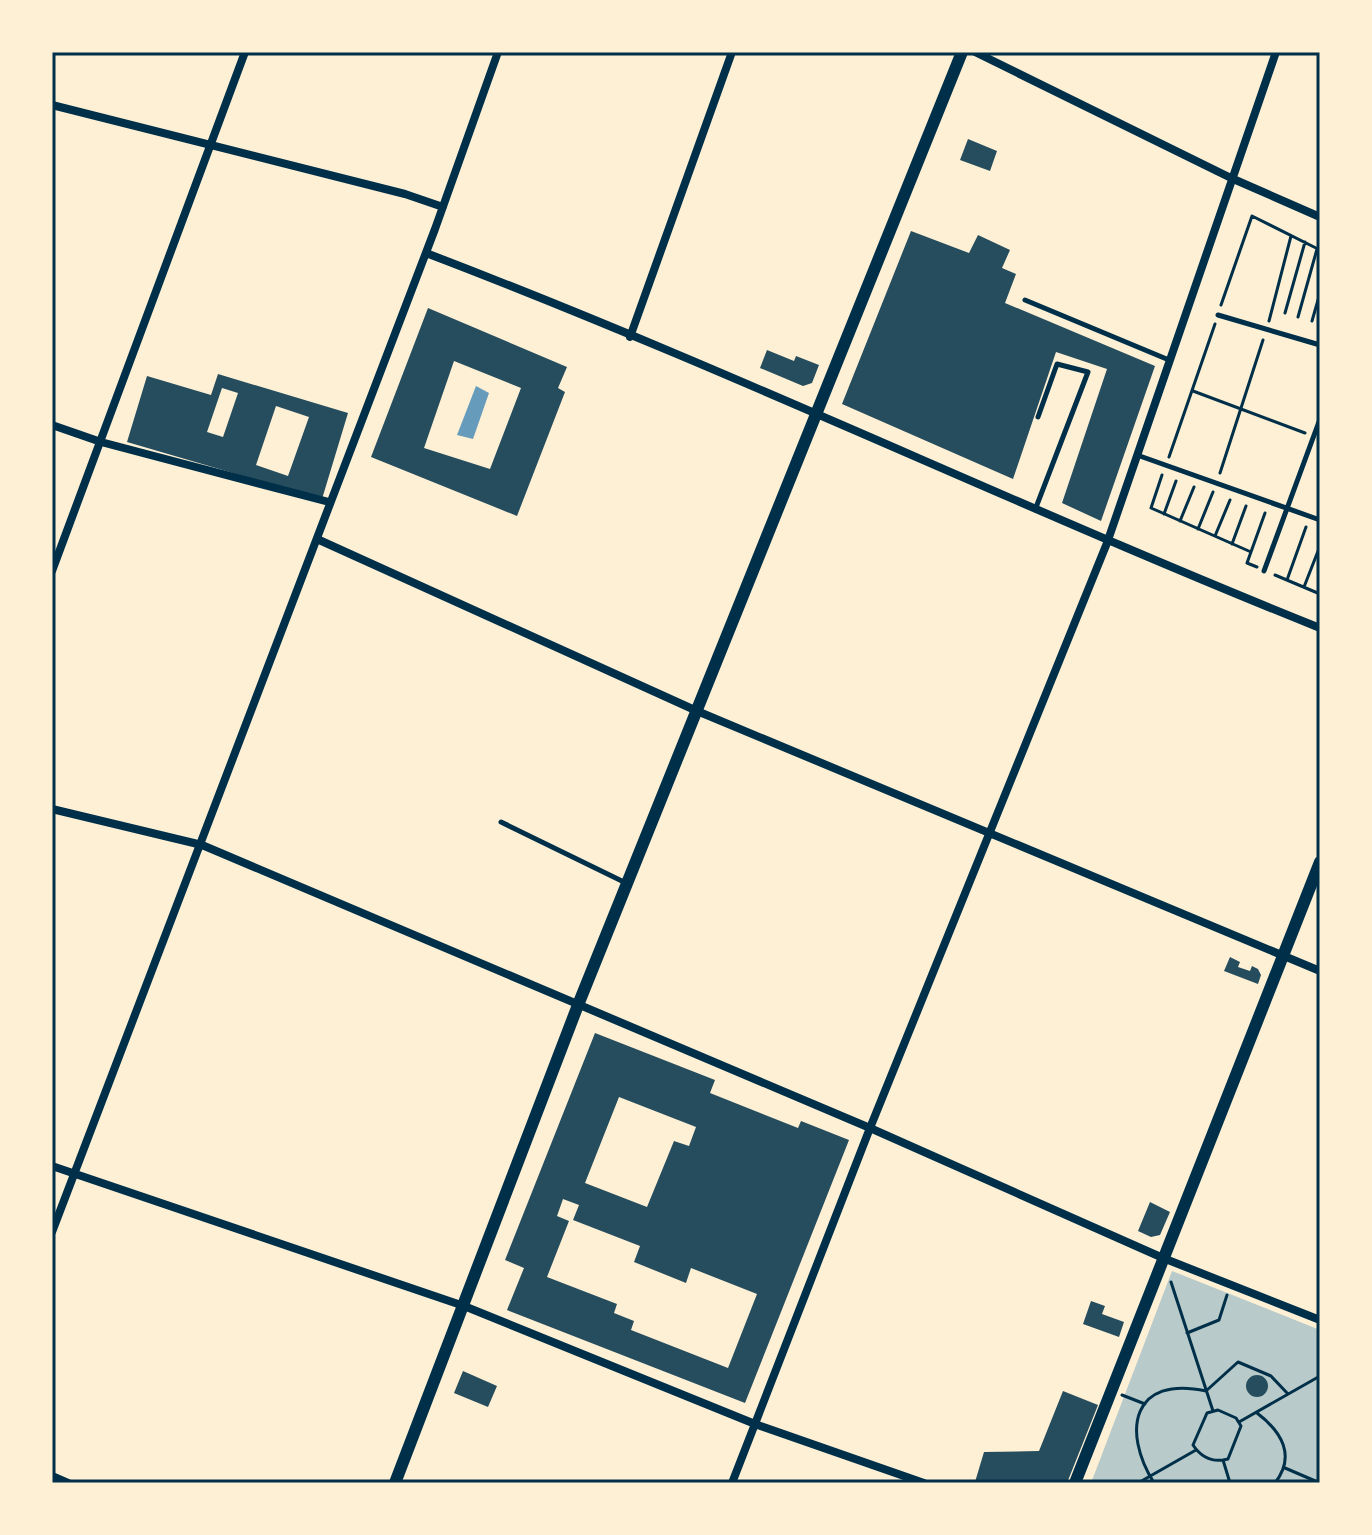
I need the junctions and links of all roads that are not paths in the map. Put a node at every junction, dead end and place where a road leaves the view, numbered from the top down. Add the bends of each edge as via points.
1 (245, 52) edge
2 (498, 52) edge
3 (732, 52) edge
4 (962, 52) edge
5 (975, 52) edge
6 (1276, 52) edge
7 (52, 105) edge
8 (210, 147) junction
9 (1231, 178) junction
10 (443, 207) junction
11 (1320, 217) edge
12 (426, 253) junction
13 (1025, 300) dead end
14 (1218, 315) road end
15 (630, 337) junction
16 (1320, 345) edge
17 (1169, 360) junction
18 (817, 415) junction
19 (1038, 417) dead end
20 (1320, 419) edge
21 (52, 425) edge
22 (101, 442) junction
23 (1137, 455) junction
24 (329, 502) junction
25 (1289, 509) junction
26 (1035, 511) junction
27 (1320, 520) edge
28 (317, 539) junction
29 (1107, 543) junction
30 (52, 571) edge
31 (1264, 571) road end
32 (1320, 628) edge
33 (697, 711) junction
34 (52, 809) edge
35 (501, 822) dead end
36 (989, 834) junction
37 (202, 845) junction
38 (1320, 862) edge
39 (627, 884) junction
40 (1284, 956) junction
41 (1320, 971) edge
42 (578, 1005) junction
43 (870, 1128) junction
44 (52, 1166) edge
45 (73, 1175) junction
46 (52, 1232) edge
47 (1163, 1258) junction
48 (464, 1306) junction
49 (1320, 1320) edge
50 (755, 1424) junction
51 (52, 1476) edge
52 (68, 1483) edge
53 (395, 1483) edge
54 (732, 1483) edge
55 (924, 1483) edge
56 (1075, 1483) edge

1 - 8 street
2 - 10 street
3 - 15 street
4 - 18 street
5 - 9 street
6 - 9 street
7 - 8 street
8 - 10 street
8 - 22 street
9 - 11 street
9 - 17 street
10 - 12 street
12 - 15 street
12 - 24 street
13 - 17 lane
14 - 16 lane
15 - 18 street
17 - 23 street
18 - 26 street
18 - 33 street
19 - 26 lane via 1057,364 1088,372
20 - 25 lane
21 - 22 street
22 - 24 street
22 - 30 street
23 - 25 lane
23 - 29 street
24 - 28 street
25 - 27 lane
25 - 31 lane
26 - 29 street
28 - 33 street
28 - 37 street
29 - 32 street
29 - 36 street
33 - 36 street
33 - 39 street
34 - 37 street
35 - 39 lane
36 - 40 street
36 - 43 street
37 - 42 street
37 - 45 street
38 - 40 street
39 - 42 street
40 - 41 street
40 - 47 street
42 - 43 street
42 - 48 street
43 - 47 street
43 - 50 street
44 - 45 street
45 - 46 street
45 - 48 street
47 - 49 street
47 - 56 street
48 - 50 street
48 - 53 street
50 - 54 street
50 - 55 street
51 - 52 street

